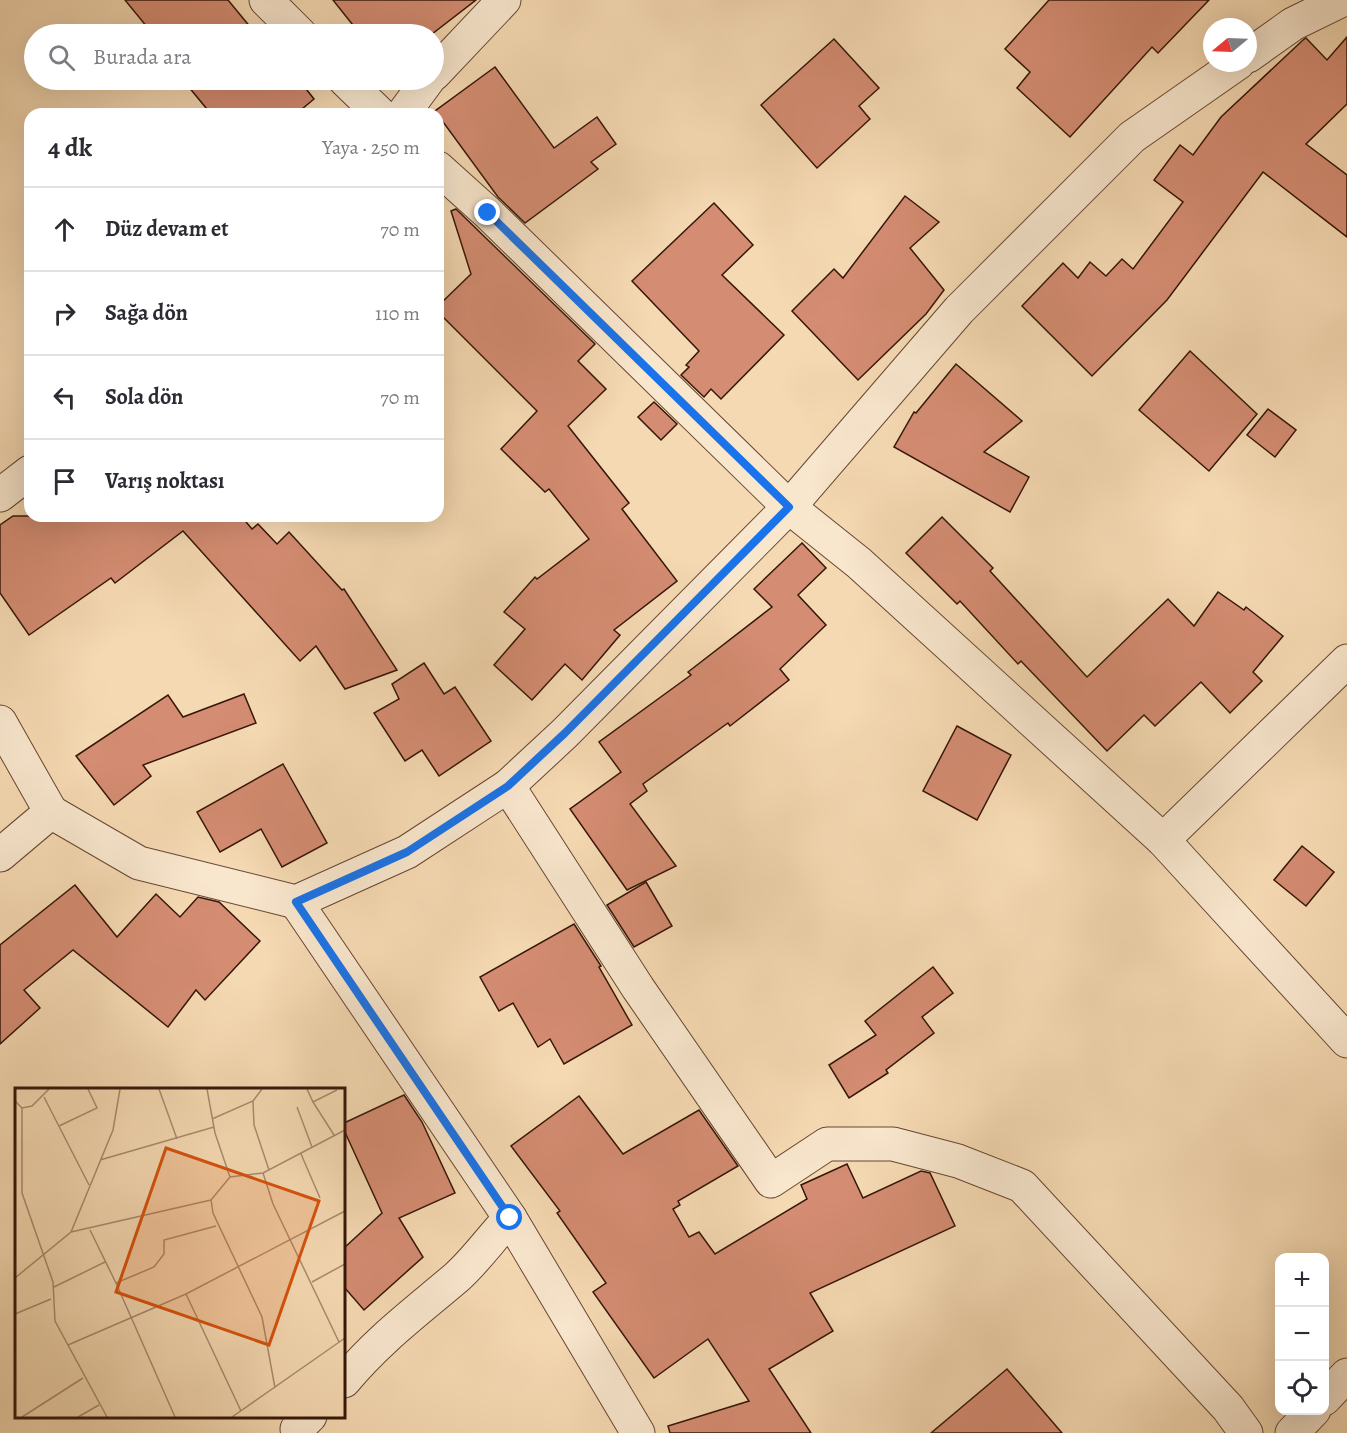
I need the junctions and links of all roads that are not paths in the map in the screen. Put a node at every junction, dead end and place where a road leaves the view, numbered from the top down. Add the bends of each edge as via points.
1 (266, 0) edge
2 (504, 0) edge
3 (1342, 0) edge
4 (290, 24) edge
5 (1257, 50) edge
6 (444, 63) edge
7 (1225, 72) edge
8 (355, 90) edge
9 (420, 90) edge
10 (374, 108) edge
11 (407, 108) edge
12 (444, 173) edge
13 (24, 477) edge
14 (0, 495) edge
15 (789, 507) junction
16 (1347, 662) edge
17 (0, 722) edge
18 (508, 786) junction
19 (51, 812) junction
20 (1163, 840) junction
21 (0, 855) edge
22 (296, 902) junction
23 (1347, 1041) edge
24 (510, 1218) junction
25 (1347, 1375) edge
26 (345, 1380) edge
27 (1329, 1394) edge
28 (1309, 1415) edge
29 (638, 1433) edge
30 (1246, 1433) edge
31 (1292, 1433) edge

1 - 4 street
2 - 6 street
3 - 5 street via 1293,24
7 - 15 street via 1132,137 959,310
8 - 10 street
9 - 11 street
12 - 15 street
13 - 14 street
15 - 18 street
15 - 20 street via 859,563
16 - 20 street
17 - 19 street
18 - 22 street via 407,852
18 - 30 street via 638,988 771,1181 827,1144 893,1144 957,1161 1022,1186 1228,1408
19 - 21 street
19 - 22 street via 139,863
20 - 23 street
22 - 24 street
24 - 26 street via 459,1275 367,1353
24 - 29 street
25 - 27 street
28 - 31 street

